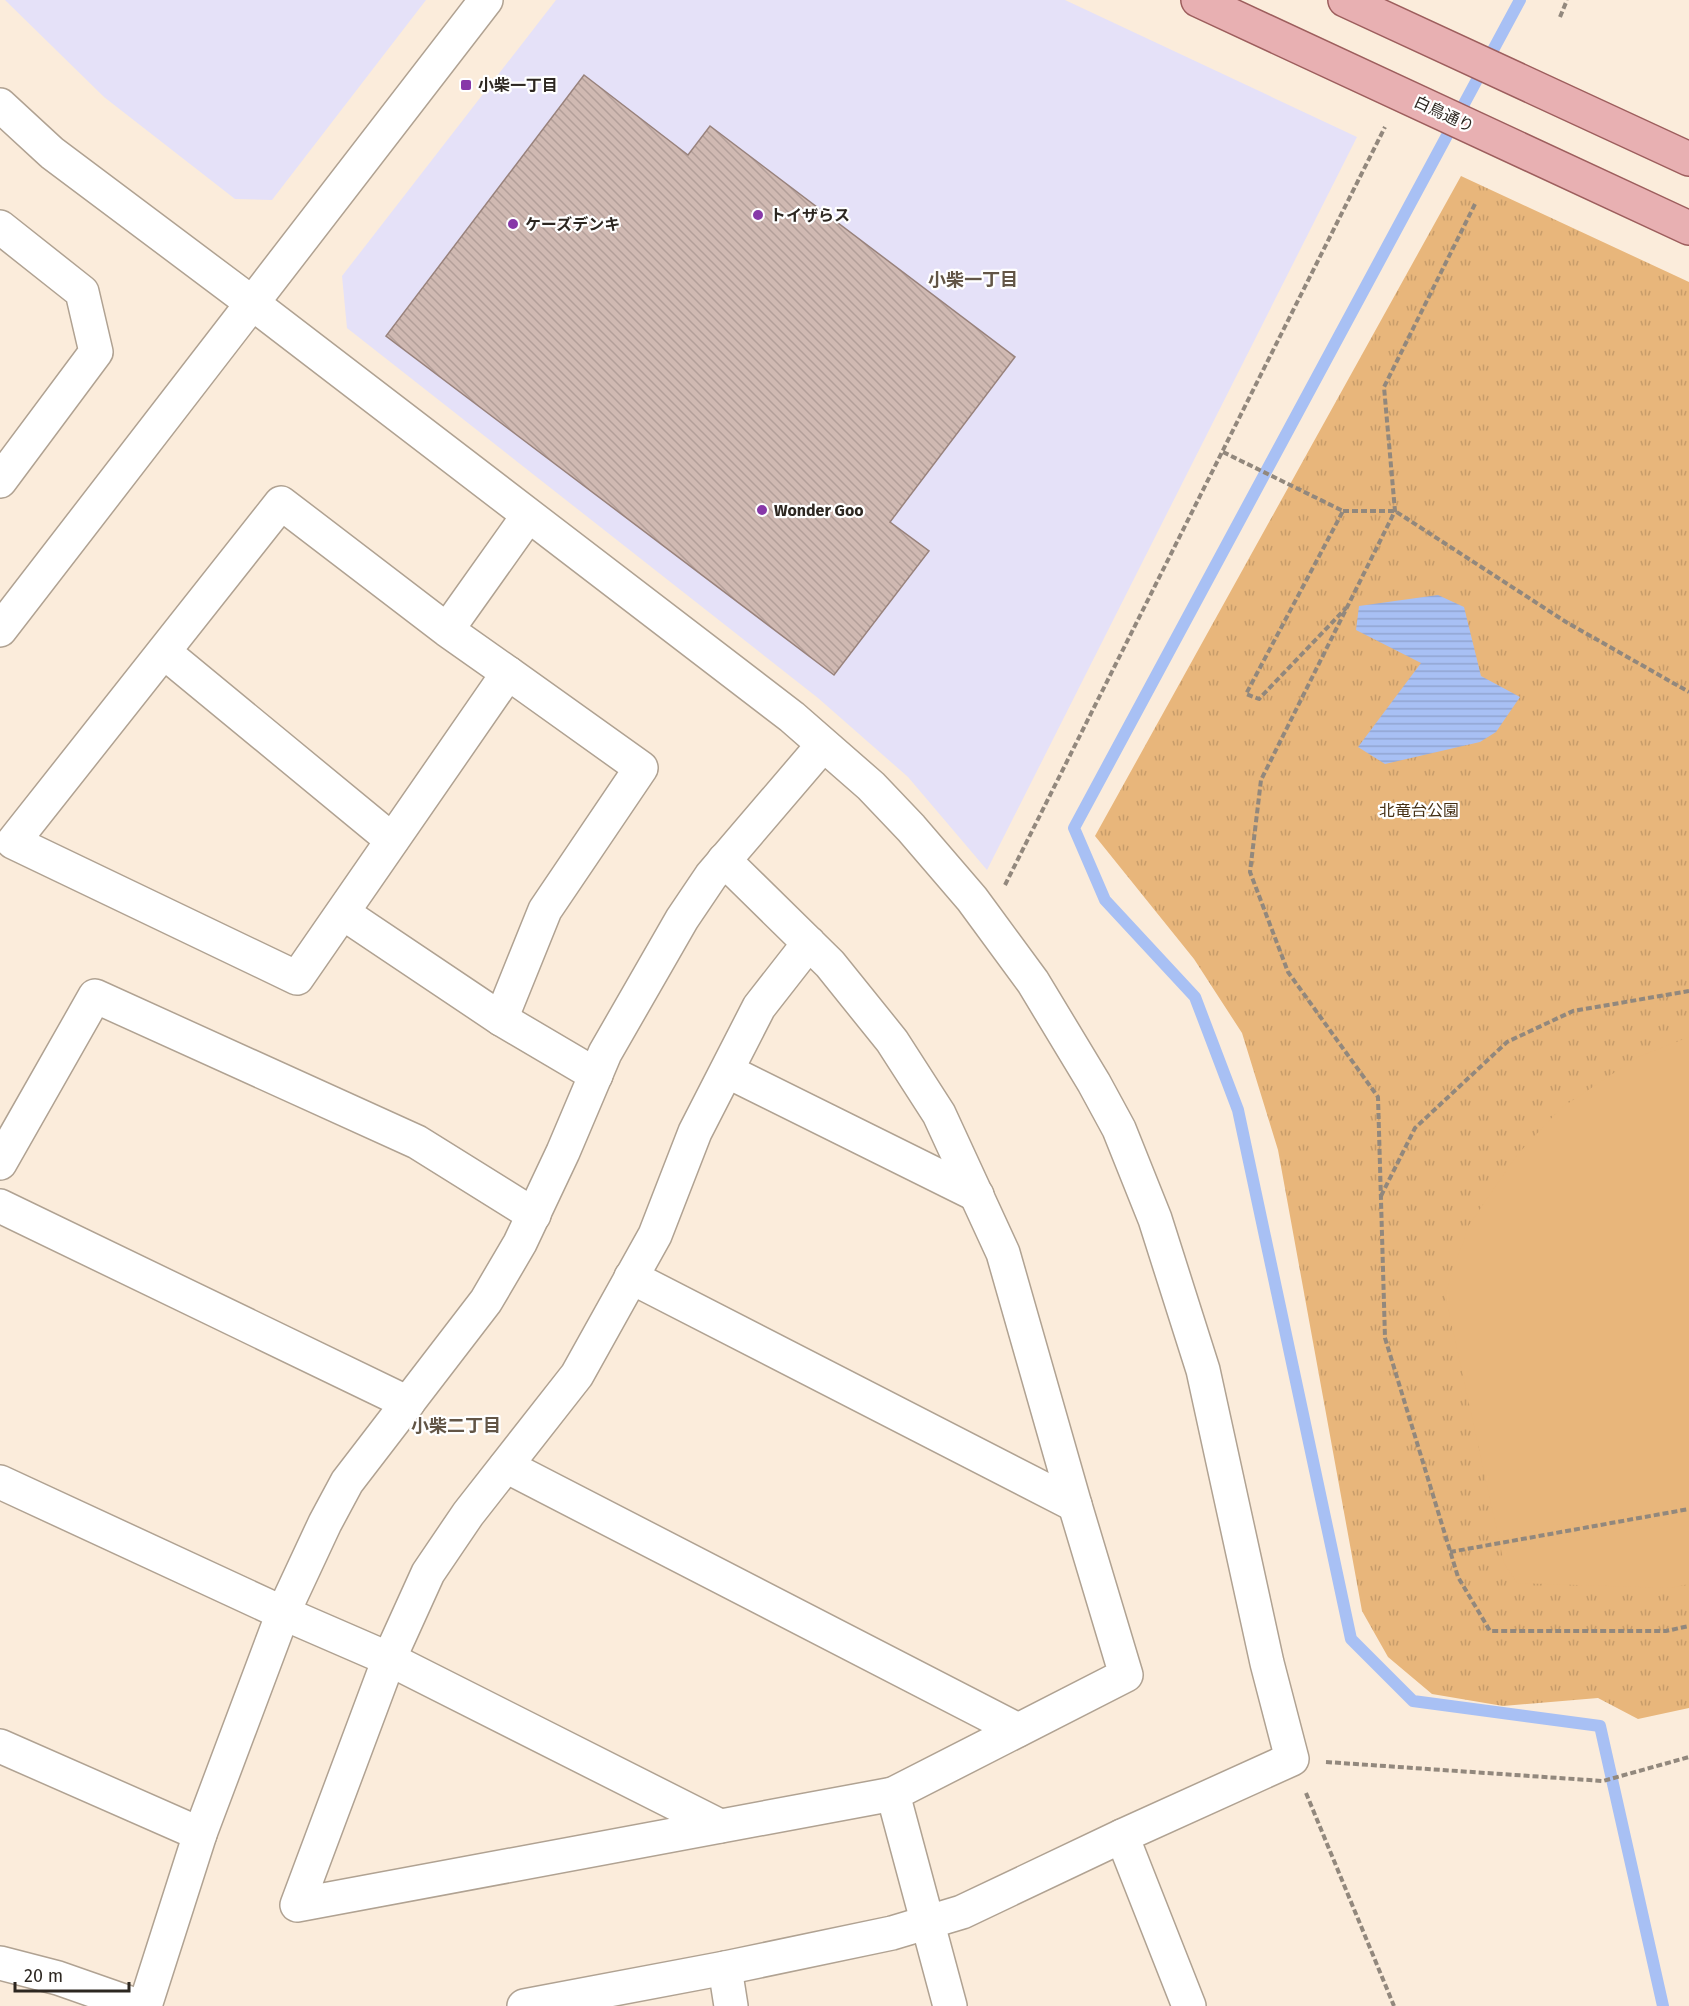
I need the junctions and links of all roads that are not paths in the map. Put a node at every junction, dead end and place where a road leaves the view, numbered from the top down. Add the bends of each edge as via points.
1 (486, 0) edge
2 (1198, 0) edge
3 (1345, 0) edge
4 (0, 105) edge
5 (1689, 159) edge
6 (0, 227) edge
7 (1689, 228) edge
8 (252, 303) junction
9 (0, 481) edge
10 (528, 516) junction
11 (0, 630) edge
12 (447, 630) junction
13 (164, 652) junction
14 (507, 673) junction
15 (823, 745) junction
16 (392, 840) junction
17 (724, 860) junction
18 (343, 913) junction
19 (808, 943) junction
20 (501, 1019) junction
21 (727, 1071) junction
22 (596, 1074) junction
23 (0, 1163) edge
24 (977, 1195) junction
25 (0, 1206) edge
26 (534, 1215) junction
27 (631, 1278) junction
28 (408, 1403) junction
29 (506, 1466) junction
30 (0, 1482) edge
31 (1075, 1505) junction
32 (283, 1613) junction
33 (389, 1659) junction
34 (1018, 1730) junction
35 (0, 1746) edge
36 (892, 1794) junction
37 (720, 1826) junction
38 (200, 1834) junction
39 (1122, 1836) junction
40 (927, 1923) junction
41 (0, 1963) edge
42 (724, 1968) junction
43 (138, 2006) edge
44 (145, 2006) edge
45 (524, 2006) edge
46 (731, 2006) edge
47 (950, 2006) edge
48 (1189, 2006) edge

1 - 8 street
2 - 7 main road, 白鳥通り
3 - 5 main road
4 - 8 street via 52,153
6 - 9 street via 82,292 96,352
8 - 10 street
8 - 11 street
10 - 12 street
10 - 15 street via 792,717
12 - 13 street via 281,503
12 - 14 street
13 - 16 street
13 - 18 street via 14,842 297,978
14 - 16 street
14 - 20 street via 641,768 546,910
15 - 17 street
15 - 39 street via 871,786 911,828 972,899 1033,982 1119,1129 1155,1219 1203,1371 1267,1663 1293,1759
16 - 18 street
17 - 19 street
17 - 22 street via 682,919
18 - 20 street
19 - 21 street via 759,1007
19 - 24 street via 830,964 892,1041 939,1114
20 - 22 street
21 - 24 street
21 - 27 street via 695,1132 655,1235
22 - 26 street
23 - 26 street via 95,996 417,1142
24 - 31 street via 1004,1253
25 - 28 street
26 - 28 street via 486,1301
27 - 29 street via 577,1375
27 - 31 street
28 - 32 street via 347,1482
29 - 33 street via 428,1573
29 - 34 street
30 - 32 street
31 - 34 street via 1126,1675
32 - 33 street
32 - 38 street
33 - 37 street
33 - 37 street via 297,1905
34 - 36 street
35 - 38 street
36 - 37 street
36 - 40 street
38 - 44 street
39 - 40 street via 962,1912
39 - 48 street
40 - 42 street
40 - 47 street
41 - 43 street
42 - 45 street
42 - 46 street

